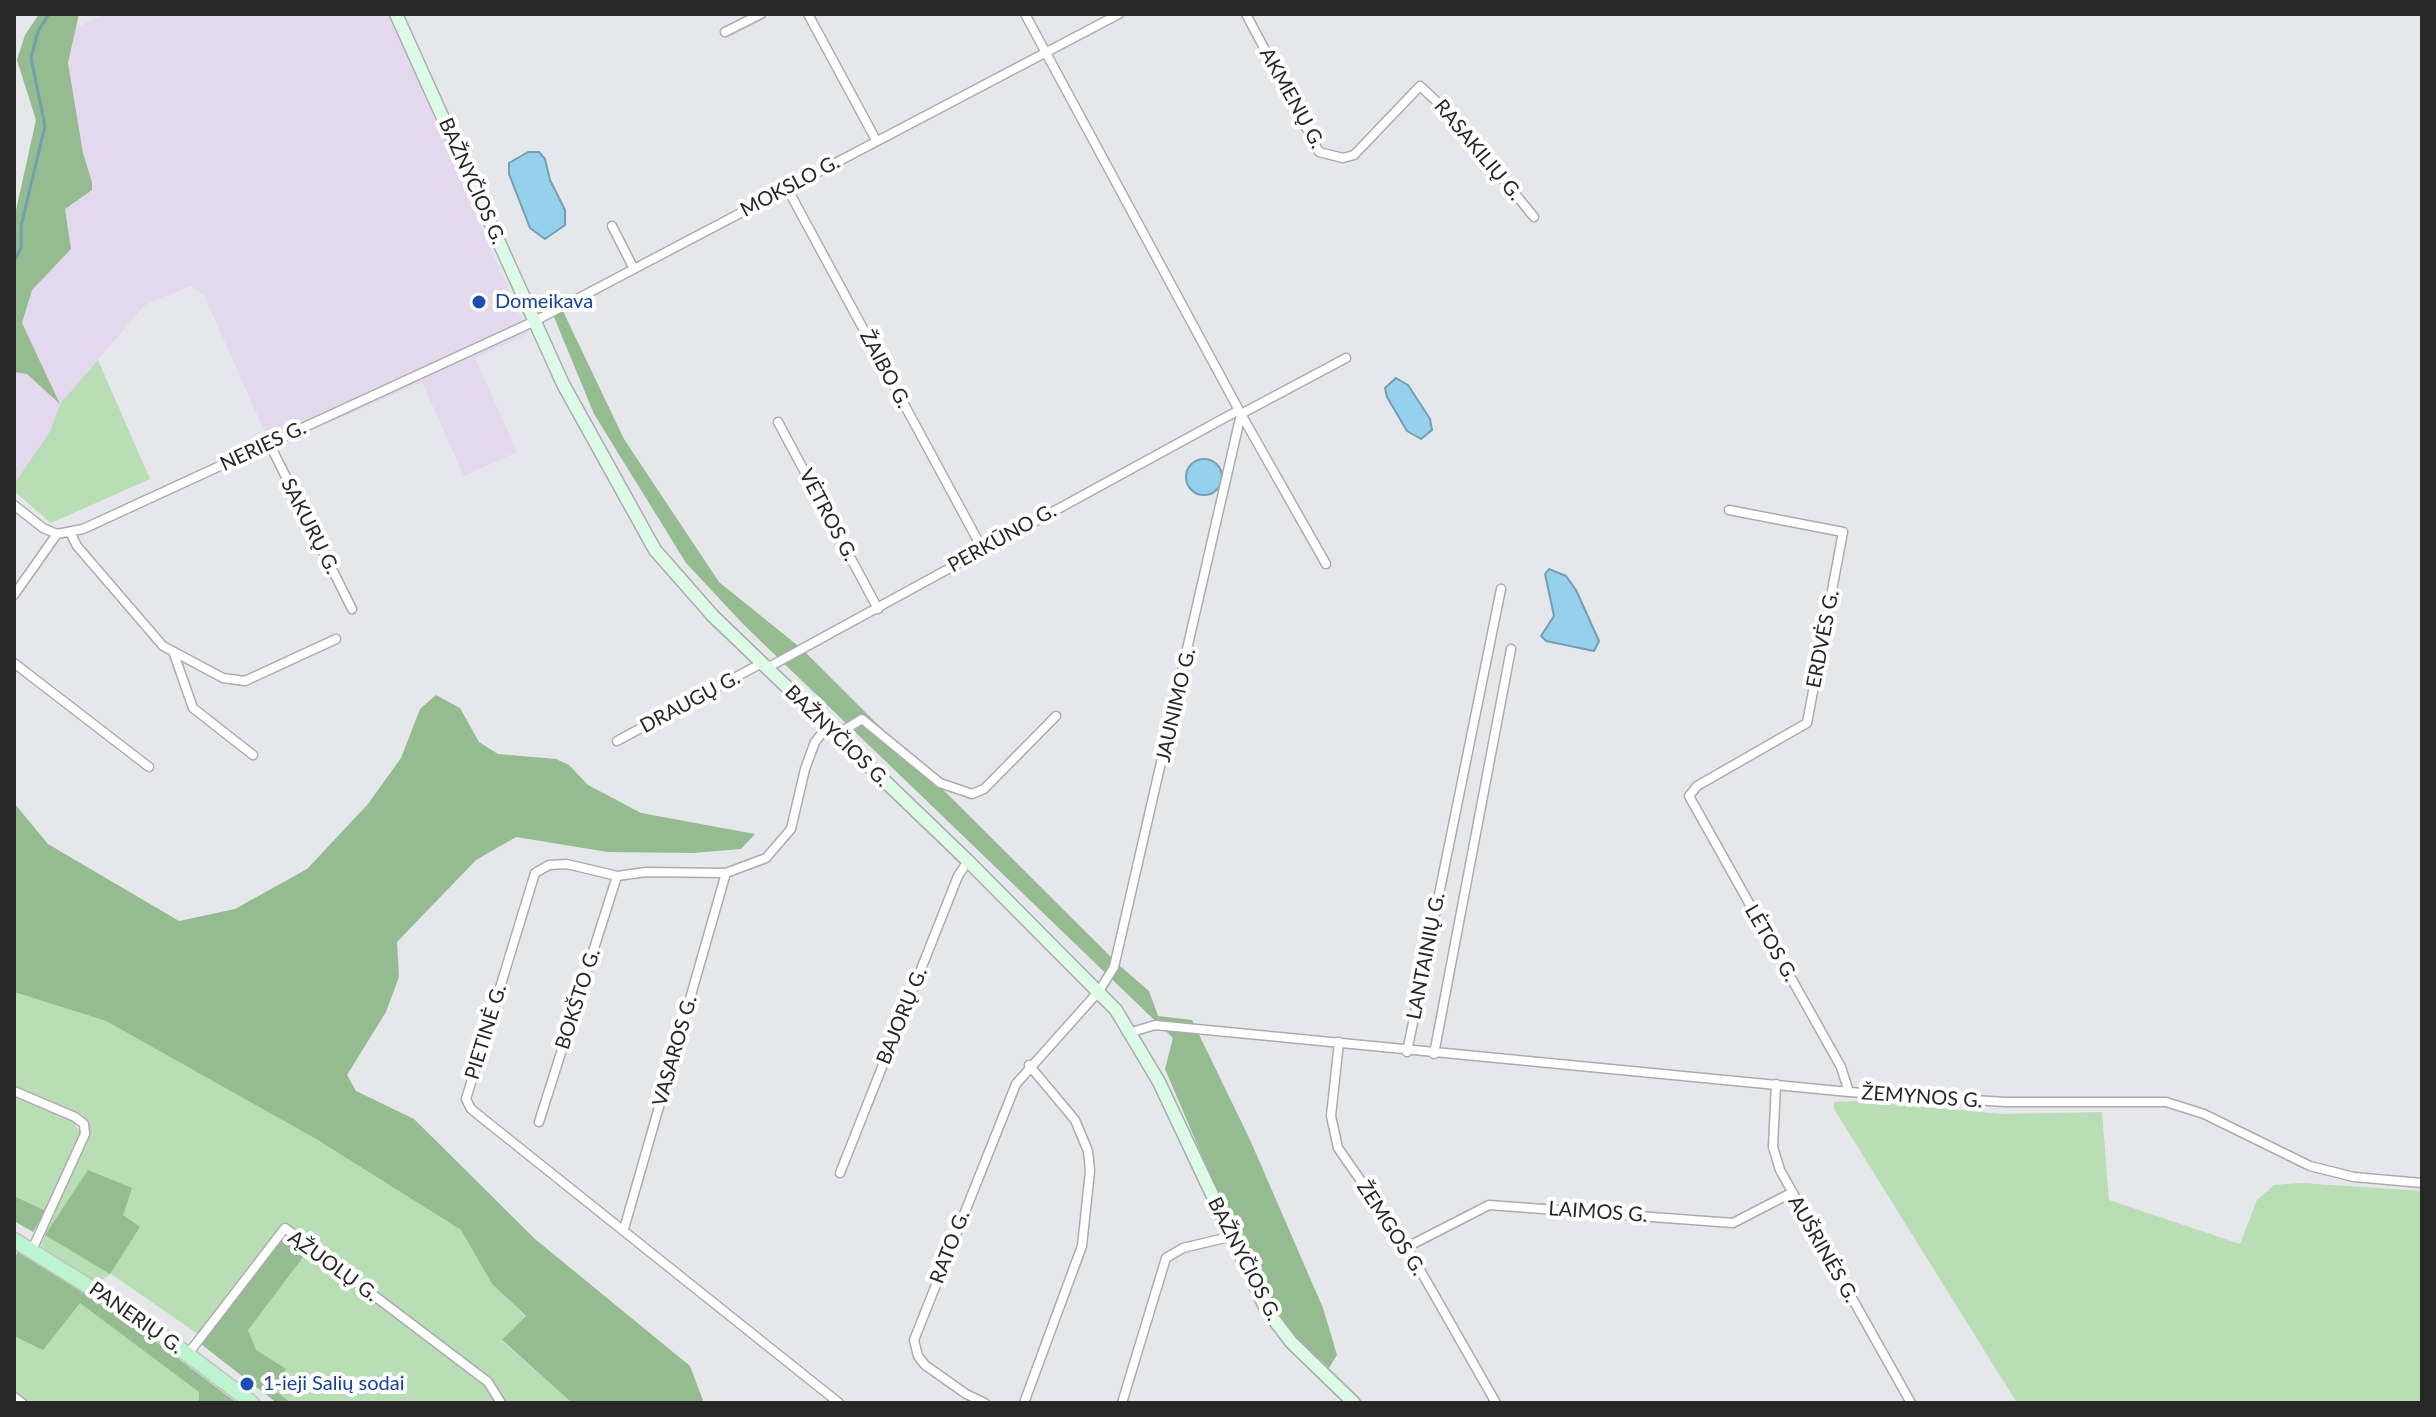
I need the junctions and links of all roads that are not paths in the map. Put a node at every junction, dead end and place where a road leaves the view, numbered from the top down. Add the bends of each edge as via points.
1 (396, 14) edge
2 (761, 14) edge
3 (808, 14) edge
4 (1025, 14) edge
5 (1119, 14) edge
6 (1246, 14) edge
7 (725, 32) dead end
8 (1045, 53) junction
9 (1420, 86) joint
10 (876, 140) junction
11 (787, 188) junction
12 (1534, 217) dead end
13 (612, 226) dead end
14 (634, 269) junction
15 (535, 321) junction
16 (1346, 358) dead end
17 (1240, 412) junction
18 (778, 422) dead end
19 (269, 443) junction
20 (14, 505) edge
21 (1729, 510) dead end
22 (70, 532) junction
23 (57, 534) junction
24 (983, 550) junction
25 (1326, 564) dead end
26 (1501, 589) dead end
27 (14, 595) edge
28 (352, 609) dead end
29 (878, 609) junction
30 (336, 639) dead end
31 (1511, 649) dead end
32 (174, 654) junction
33 (14, 663) edge
34 (764, 666) junction
35 (1056, 716) dead end
36 (832, 731) junction
37 (617, 741) dead end
38 (253, 755) dead end
39 (149, 767) dead end
40 (1689, 796) joint
41 (968, 861) junction
42 (726, 873) junction
43 (617, 876) junction
44 (1099, 991) junction
45 (1132, 1032) junction
46 (1339, 1042) junction
47 (1407, 1052) junction
48 (1434, 1054) junction
49 (1029, 1065) junction
50 (1776, 1084) junction
51 (14, 1091) edge
52 (1849, 1092) junction
53 (539, 1122) dead end
54 (840, 1173) dead end
55 (2422, 1183) edge
56 (1791, 1193) junction
57 (624, 1229) junction
58 (1229, 1237) junction
59 (15, 1243) edge
60 (1407, 1247) junction
61 (32, 1250) junction
62 (188, 1354) junction
63 (14, 1397) edge
64 (22, 1403) edge
65 (252, 1403) edge
66 (501, 1403) edge
67 (839, 1403) edge
68 (985, 1403) edge
69 (1024, 1403) edge
70 (1122, 1403) edge
71 (1354, 1403) edge
72 (1496, 1403) edge
73 (1911, 1403) edge

1 - 15 main road, BAŽNYČIOS G.
2 - 7 street
3 - 10 street
4 - 8 street
5 - 8 street
6 - 9 street, AKMENŲ G. via 1319,152 1354,155
8 - 10 street, MOKSLO G.
8 - 17 street
9 - 12 street, RASAKILIŲ G. via 1450,114
10 - 11 street, MOKSLO G.
11 - 14 street, MOKSLO G.
11 - 24 street, ŽAIBO G.
13 - 14 street
14 - 15 street, MOKSLO G.
15 - 19 street, NERIES G.
15 - 34 main road, BAŽNYČIOS G. via 563,384 655,550
16 - 17 street, PERKŪNO G.
17 - 24 street, PERKŪNO G.
17 - 25 street
17 - 44 street, JAUNIMO G. via 1118,953
18 - 29 street, VĖTROS G.
19 - 22 street, NERIES G.
19 - 28 street, SAKURŲ G.
20 - 23 street
21 - 40 street, ERDVĖS G. via 1843,532 1807,723 1697,786
22 - 23 street, NERIES G.
22 - 32 street via 146,630
23 - 27 street
24 - 29 street, PERKŪNO G.
26 - 47 street, LANTAINIŲ G.
29 - 34 street, PERKŪNO G.
30 - 32 street via 245,681 223,678
31 - 48 street
32 - 38 street via 193,708
33 - 39 street
34 - 36 main road, BAŽNYČIOS G.
34 - 37 street, DRAUGŲ G.
35 - 36 street via 984,789 972,794 940,783 862,719
36 - 41 main road, BAŽNYČIOS G.
36 - 42 street, PIETINĖ G. via 815,742 791,829 766,858
40 - 52 street, LĖTOS G. via 1841,1067
41 - 44 main road, BAŽNYČIOS G.
41 - 54 street, BAJORŲ G.
42 - 43 street, PIETINĖ G.
42 - 57 street, VASAROS G.
43 - 53 street, BOKŠTO G.
43 - 57 street, PIETINĖ G. via 567,864 535,873 466,1099 483,1119
44 - 45 main road, BAŽNYČIOS G.
44 - 49 street, RATO G.
45 - 46 street via 1155,1025
45 - 58 main road, BAŽNYČIOS G.
46 - 47 street
46 - 60 street, ŽEMGOS G. via 1331,1116 1338,1148
47 - 48 street, ŽEMYNOS G.
48 - 50 street, ŽEMYNOS G.
49 - 68 street, RATO G. via 1006,1103 914,1340 925,1365
49 - 69 street via 1075,1120 1090,1171 1082,1246
50 - 52 street, ŽEMYNOS G.
50 - 56 street, AUŠRINĖS G. via 1773,1147
51 - 61 street via 84,1124 85,1134
52 - 55 street, ŽEMYNOS G. via 2043,1104 2166,1102 2204,1114 2310,1166 2354,1177
56 - 60 street, LAIMOS G. via 1733,1223 1489,1205
56 - 73 street, AUŠRINĖS G.
57 - 67 street, PIETINĖ G.
58 - 70 street via 1183,1248 1166,1258
58 - 71 main road, BAŽNYČIOS G. via 1279,1327
59 - 61 main road, PANERIŲ G.
60 - 72 street, ŽEMGOS G.
61 - 62 main road, PANERIŲ G.
62 - 65 main road, PANERIŲ G.
62 - 66 street, ĄŽUOLŲ G. via 285,1228 488,1382
63 - 64 street

